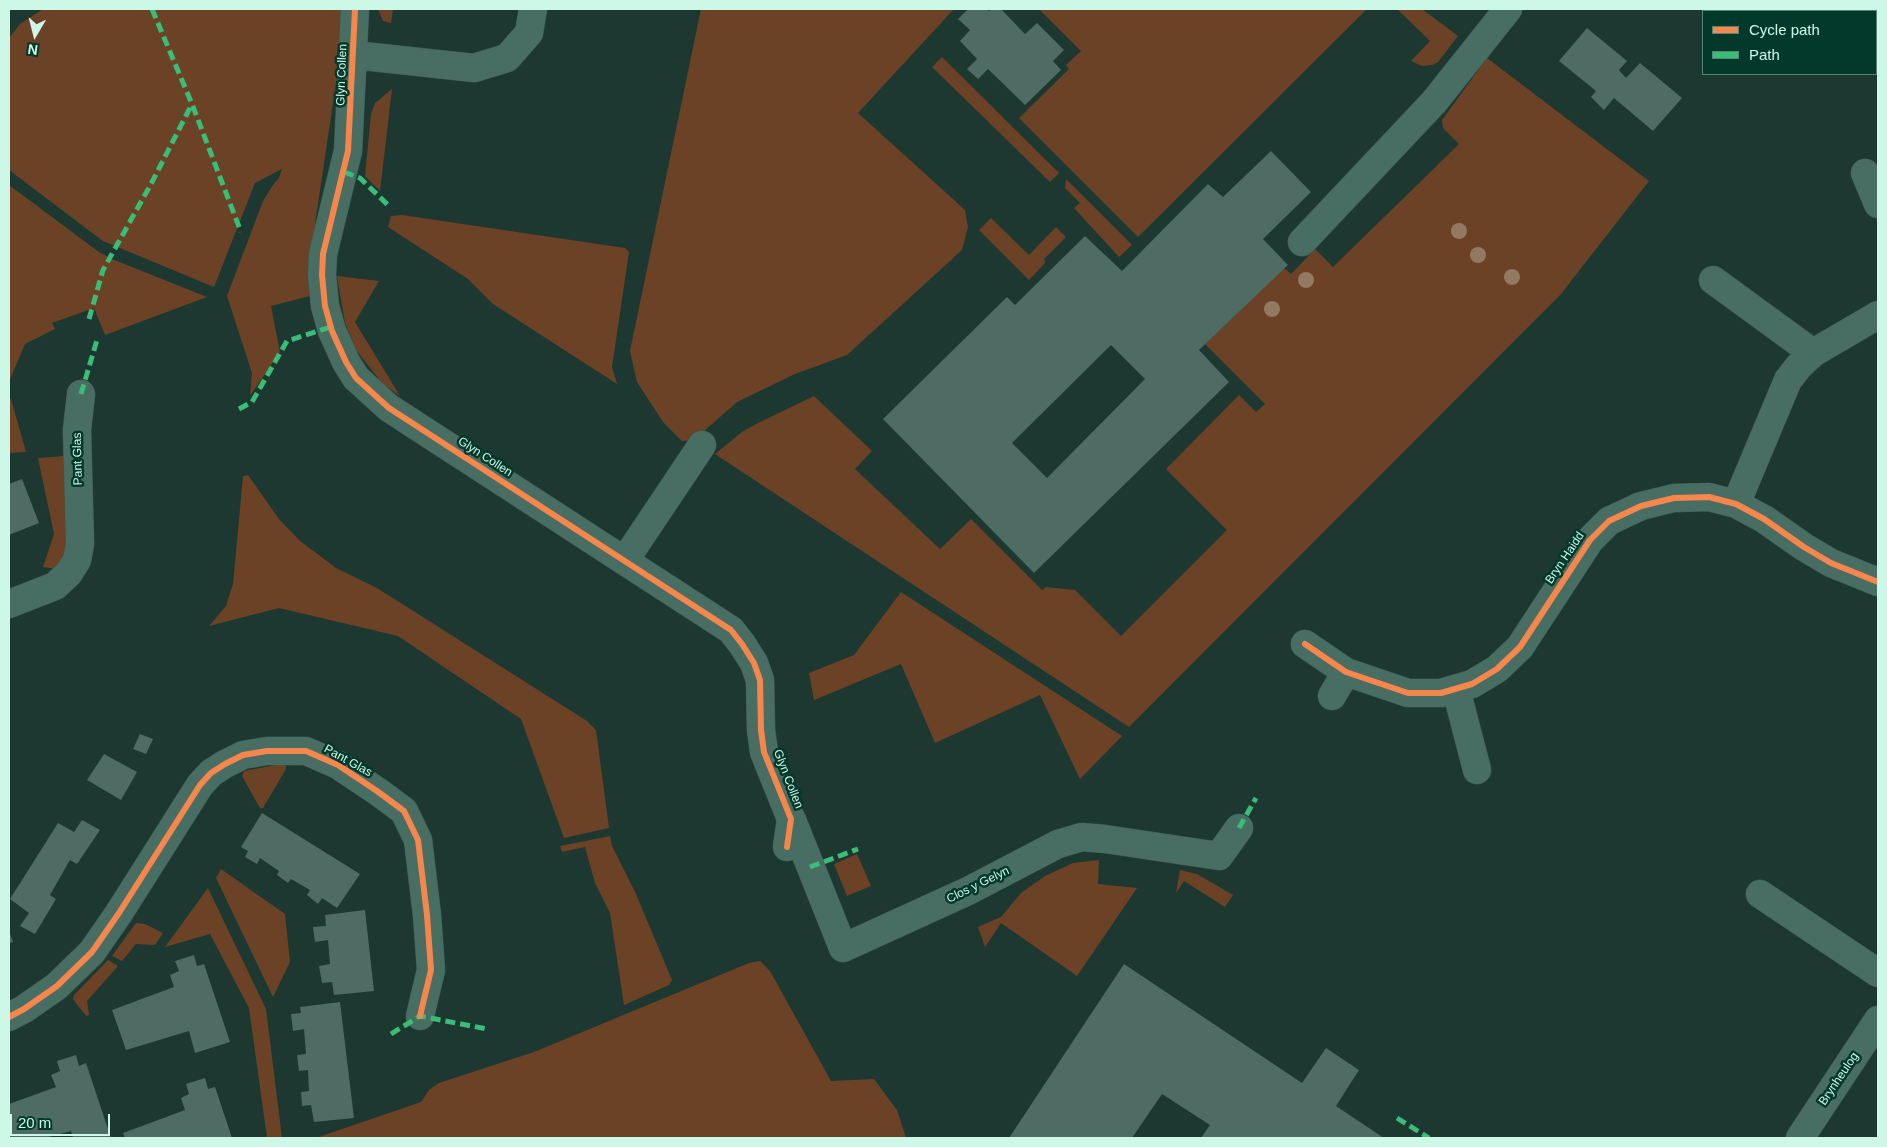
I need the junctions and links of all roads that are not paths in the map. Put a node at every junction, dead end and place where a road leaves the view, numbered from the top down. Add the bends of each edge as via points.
1 (356, 9) edge
2 (533, 9) edge
3 (1508, 9) edge
4 (354, 55) junction
5 (1865, 173) dead end
6 (1878, 204) edge
7 (1302, 242) dead end
8 (1713, 280) dead end
9 (1878, 314) edge
10 (1813, 353) junction
11 (81, 394) dead end
12 (702, 445) dead end
13 (1736, 504) junction
14 (625, 560) junction
15 (1878, 582) edge
16 (9, 604) edge
17 (1305, 644) dead end
18 (1346, 672) junction
19 (1456, 689) junction
20 (1332, 696) dead end
21 (1477, 770) dead end
22 (791, 819) junction
23 (1239, 828) dead end
24 (788, 847) dead end
25 (1760, 894) dead end
26 (1878, 974) edge
27 (420, 1016) dead end
28 (9, 1017) edge
29 (1878, 1020) edge
30 (1800, 1138) edge

1 - 4 street, Glyn Collen
2 - 4 street, Glyn Collen via 528,33 507,58 474,68
3 - 7 street via 1434,102
4 - 14 street, Glyn Collen via 348,152 323,254 322,275 325,306 346,362 356,378 388,408
5 - 6 street
8 - 10 street
9 - 10 street
10 - 13 street via 1788,380
11 - 16 street, Pant Glas via 77,430 80,544 77,560 55,586
12 - 14 street
13 - 15 street, Bryn Haidd via 1831,563
13 - 19 street, Bryn Haidd via 1709,497 1674,498 1641,506 1609,522 1590,540 1520,647 1497,669 1472,684
14 - 22 street, Glyn Collen via 731,630 742,644 760,680 764,752
17 - 18 street, Bryn Haidd
18 - 19 street, Bryn Haidd via 1408,693 1441,693
18 - 20 street
19 - 21 street
22 - 23 street, Clos y Gelyn via 843,948 968,891 1058,844 1082,838 1105,839 1219,856
22 - 24 street, Glyn Collen
25 - 26 street
27 - 28 street, Pant Glas via 431,970 427,914 418,840 404,811 338,766 306,751 267,751 243,755 211,773 200,785 92,952 57,986
29 - 30 street, Brynheulog

